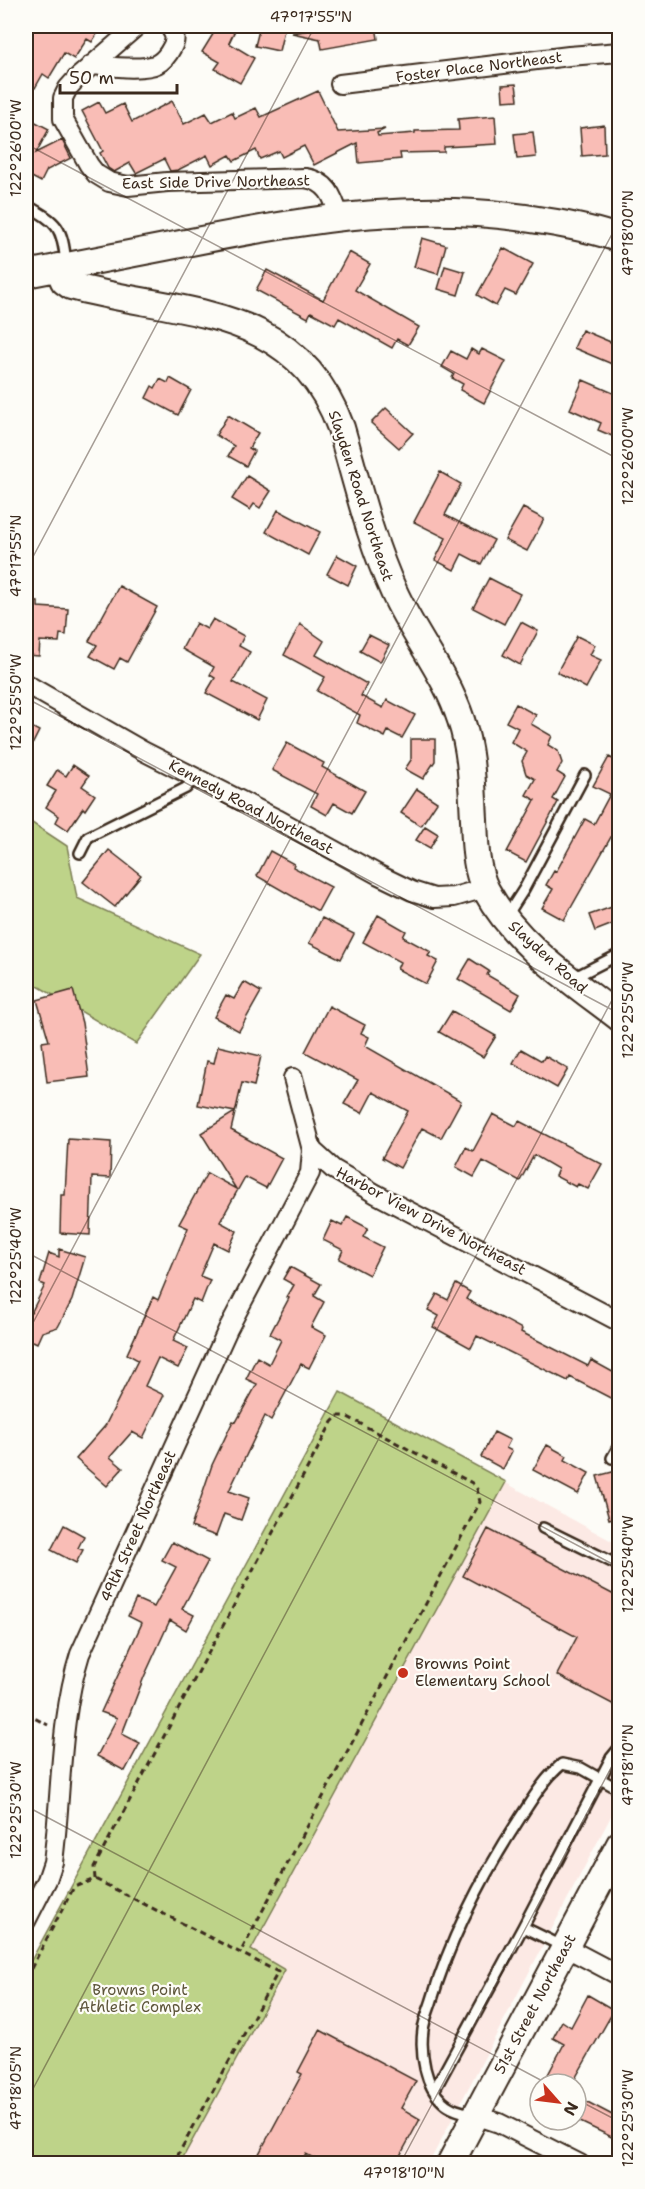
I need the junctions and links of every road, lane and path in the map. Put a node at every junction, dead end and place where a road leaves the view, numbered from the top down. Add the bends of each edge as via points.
1 (137, 26) edge
2 (169, 26) edge
3 (620, 52) edge
4 (91, 65) junction
5 (339, 84) dead end
6 (26, 205) edge
7 (339, 216) junction
8 (620, 224) edge
9 (594, 231) junction
10 (620, 239) edge
11 (62, 267) junction
12 (26, 274) edge
13 (26, 684) edge
14 (585, 775) dead end
15 (195, 777) junction
16 (80, 853) dead end
17 (485, 888) junction
18 (504, 918) junction
19 (620, 954) edge
20 (573, 981) junction
21 (620, 1018) edge
22 (293, 1078) dead end
23 (312, 1150) junction
24 (620, 1322) edge
25 (620, 1444) edge
26 (612, 1458) dead end
27 (543, 1528) dead end
28 (620, 1566) edge
29 (26, 1714) edge
30 (65, 1733) junction
31 (620, 1747) edge
32 (600, 1780) junction
33 (620, 1790) edge
34 (620, 1844) edge
35 (95, 1879) junction
36 (26, 1921) edge
37 (523, 1927) junction
38 (565, 1947) junction
39 (240, 1953) junction
40 (620, 1976) edge
41 (26, 1978) edge
42 (435, 2089) junction
43 (475, 2115) junction
44 (173, 2163) edge
45 (450, 2163) edge
46 (580, 2163) edge

1 - 4 street, East Side Drive Northeast
2 - 4 street via 175,42 158,64
3 - 5 street, Foster Place Northeast
4 - 7 street, East Side Drive Northeast via 68,88 63,98 63,119 89,165 109,182 128,186 305,178 316,180 329,190
6 - 11 lane via 52,221 63,236
7 - 9 street via 413,211 492,213
7 - 11 street
8 - 9 street
9 - 10 street
11 - 12 street
11 - 17 street, Slayden Road Northeast via 64,281 71,286 213,316 251,328 291,352 318,382 341,428 386,574 461,718 470,752 476,854
13 - 15 street, Kennedy Road Northeast
14 - 18 lane via 512,911
15 - 16 lane via 186,788 88,837
15 - 17 street, Kennedy Road Northeast via 412,891 434,898
17 - 18 street, Slayden Road
18 - 20 street, Slayden Road
19 - 20 lane
20 - 21 street, Slayden Road
22 - 23 street
23 - 24 street, Harbor View Drive Northeast via 366,1190
23 - 30 street, 49th Street Northeast via 310,1173 228,1329 80,1654
25 - 26 lane
27 - 28 lane
29 - 30 path
30 - 36 street, 49th Street Northeast via 53,1862
31 - 32 lane
32 - 33 lane
32 - 37 lane
32 - 42 lane via 581,1768 562,1764 547,1777 501,1847 439,1976 423,2029 426,2076
34 - 38 street, 51st Street Northeast
35 - 39 path
35 - 39 path via 94,1867 332,1422 338,1416 346,1416 472,1483 480,1502
35 - 41 path via 74,1887
37 - 38 lane
37 - 42 lane
38 - 40 street
38 - 43 street, 51st Street Northeast
39 - 44 path via 278,1972
42 - 43 lane via 443,2102
43 - 45 street, 51st Street Northeast
43 - 46 street

